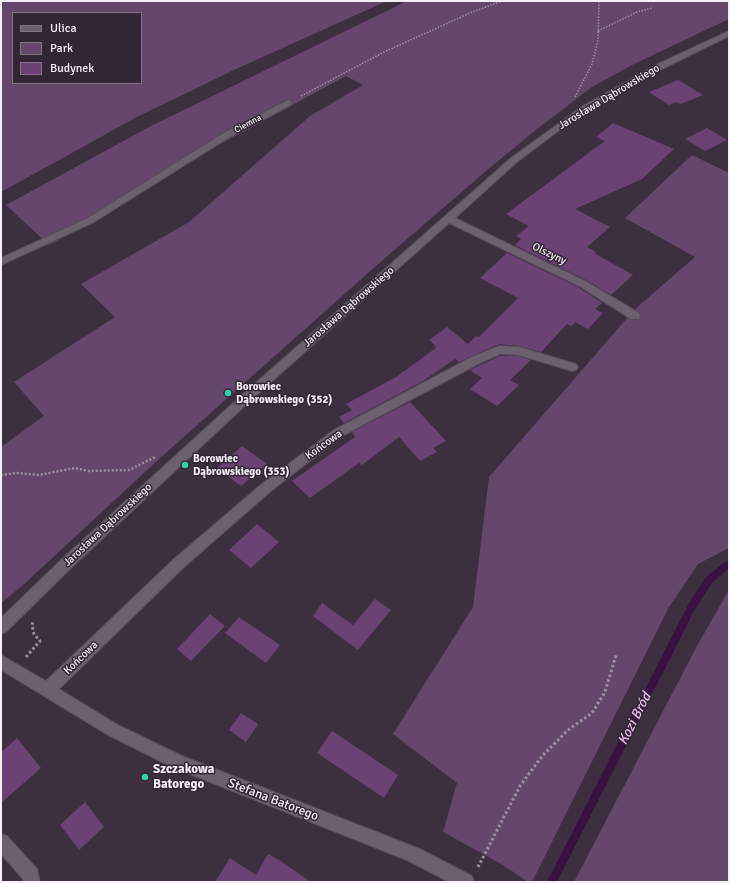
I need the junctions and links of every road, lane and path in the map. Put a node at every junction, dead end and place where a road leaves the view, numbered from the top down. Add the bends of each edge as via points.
1 (502, 1) edge
2 (599, 1) edge
3 (652, 8) dead end
4 (598, 31) junction
5 (729, 33) edge
6 (288, 103) joint
7 (562, 124) junction
8 (449, 219) junction
9 (1, 262) edge
10 (636, 316) dead end
11 (572, 367) dead end
12 (183, 456) junction
13 (1, 475) edge
14 (1, 626) edge
15 (616, 655) dead end
16 (1, 662) edge
17 (47, 691) junction
18 (1, 842) edge
19 (478, 869) dead end
20 (32, 882) edge
21 (466, 882) edge

1 - 6 path via 384,52
2 - 4 path
3 - 4 path via 637,12
4 - 7 path via 592,64
5 - 7 street, Jarosława Dąbrowskiego via 661,66
6 - 9 street, Ciemna via 192,156 91,220
7 - 8 street, Jarosława Dąbrowskiego via 514,160
8 - 10 street, Olszyny via 583,284
8 - 12 street, Jarosława Dąbrowskiego
11 - 17 street, Końcowa via 519,351 499,350 338,433 267,487 178,563
12 - 13 path via 170,451 165,452 129,470 88,471 75,468 39,475
12 - 14 street, Jarosława Dąbrowskiego
15 - 19 path via 605,692 592,713 568,730 543,755 520,786
16 - 17 street, Stefana Batorego
17 - 21 street, Stefana Batorego via 113,730 177,762 414,855
18 - 20 street via 31,875

